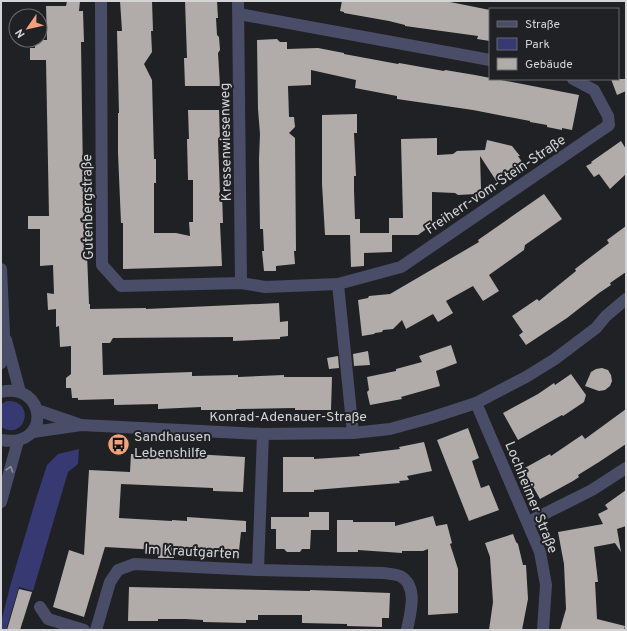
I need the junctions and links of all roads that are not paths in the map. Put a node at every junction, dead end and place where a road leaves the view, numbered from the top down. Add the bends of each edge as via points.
1 (100, 1) edge
2 (238, 1) edge
3 (239, 14) junction
4 (489, 60) edge
5 (575, 80) edge
6 (1, 268) edge
7 (241, 283) junction
8 (338, 284) junction
9 (626, 299) edge
10 (4, 333) junction
11 (1, 363) edge
12 (1, 392) edge
13 (20, 392) junction
14 (476, 402) junction
15 (37, 410) junction
16 (81, 425) junction
17 (33, 432) junction
18 (353, 433) junction
19 (263, 434) junction
20 (1, 440) edge
21 (18, 441) junction
22 (626, 468) edge
23 (1, 495) edge
24 (528, 522) junction
25 (258, 570) junction
26 (40, 607) dead end
27 (84, 630) edge
28 (96, 630) edge
29 (407, 630) edge
30 (542, 630) edge

1 - 7 street, Gutenbergstraße via 102,265 121,286
2 - 3 street, Kressenwiesenweg
3 - 4 street
3 - 7 street, Kressenwiesenweg
5 - 8 street, Freiherr-vom-Stein-Straße via 594,90 608,116 609,125 401,267
6 - 10 street
7 - 8 street, Freiherr-vom-Stein-Straße via 265,287
8 - 18 street
9 - 14 street, Konrad-Adenauer-Straße via 596,328 555,359
10 - 11 street
10 - 13 street
12 - 13 street
13 - 15 street via 34,403
14 - 18 street, Konrad-Adenauer-Straße via 390,429
14 - 24 street, Lochheimer Straße
15 - 16 street, Konrad-Adenauer-Straße
15 - 17 street via 38,419
16 - 17 street, Konrad-Adenauer-Straße
16 - 19 street, Konrad-Adenauer-Straße
17 - 21 street
18 - 19 street, Konrad-Adenauer-Straße
19 - 25 street, Im Krautgarten
20 - 21 street
23 -> 21 street
22 - 24 street via 592,490
24 - 30 street, Lochheimer Straße via 540,552 546,585
25 - 28 street, Im Krautgarten via 134,564 118,570 110,582
25 - 29 street, Im Krautgarten via 384,573 400,576 408,584 411,593
26 - 27 street via 48,619

